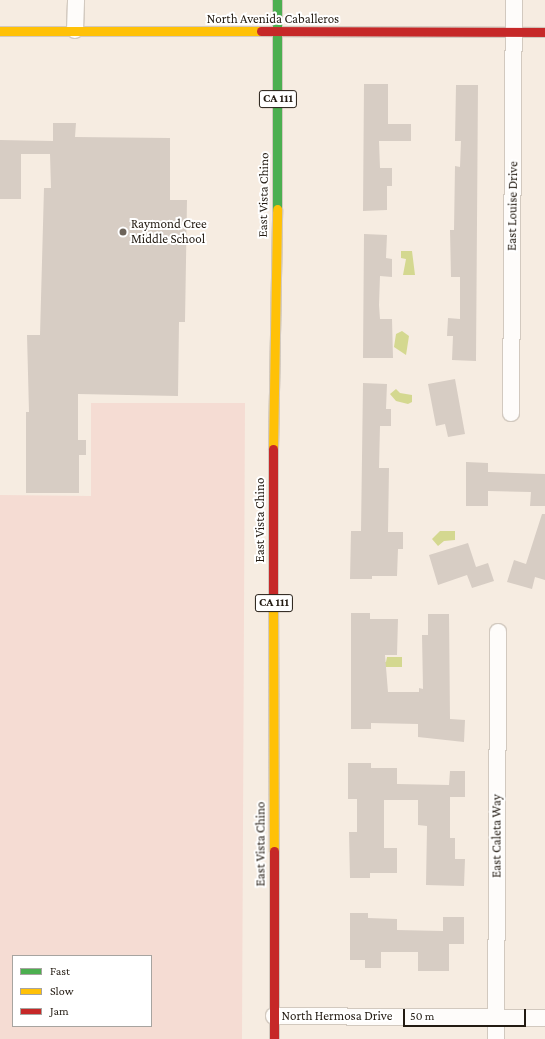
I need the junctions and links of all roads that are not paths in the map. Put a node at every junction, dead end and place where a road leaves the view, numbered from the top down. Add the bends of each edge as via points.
1 (76, 0) edge
2 (277, 0) edge
3 (514, 0) edge
4 (75, 30) junction
5 (0, 31) edge
6 (277, 32) junction
7 (514, 32) junction
8 (545, 32) edge
9 (511, 413) dead end
10 (498, 632) dead end
11 (274, 1016) junction
12 (496, 1018) junction
13 (545, 1018) edge
14 (274, 1039) edge
15 (496, 1039) edge

1 - 4 street
2 - 6 main road, East Vista Chino / CA 111
3 - 7 street, East Louise Drive
4 - 5 main road, North Avenida Caballeros
4 - 6 main road, North Avenida Caballeros
6 - 7 main road, North Avenida Caballeros
6 - 11 main road, East Vista Chino / CA 111 via 273,419
7 - 8 main road, North Avenida Caballeros
7 - 9 street, East Louise Drive
10 - 12 street, East Caleta Way
11 - 12 street, North Hermosa Drive
11 - 14 main road, East Vista Chino / CA 111
12 - 13 street, North Hermosa Drive
12 - 15 street, East Caleta Way

